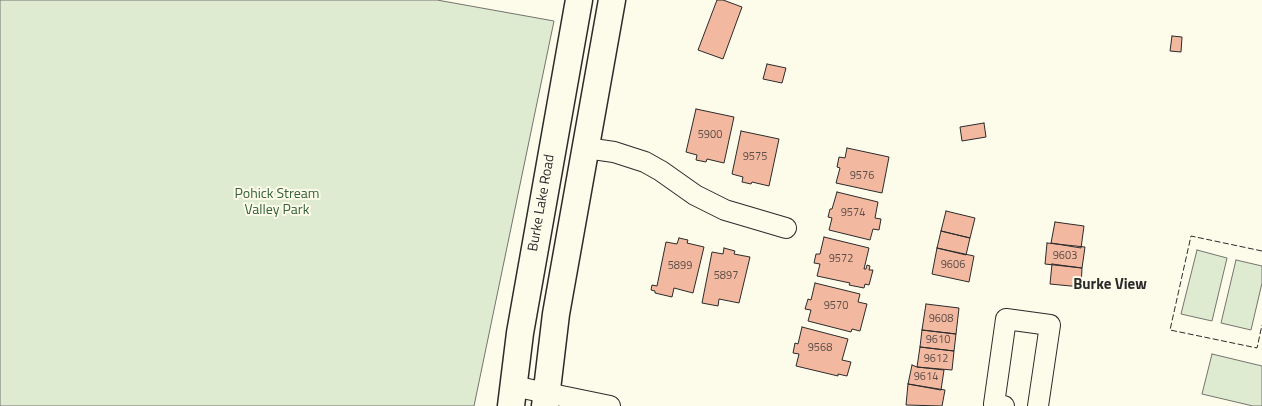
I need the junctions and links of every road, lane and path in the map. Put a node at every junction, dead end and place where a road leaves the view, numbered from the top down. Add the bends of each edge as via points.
1 (578, 0) edge
2 (612, 0) edge
3 (586, 148) junction
4 (786, 228) dead end
5 (512, 396) edge
6 (545, 399) edge
7 (610, 406) edge
8 (1004, 406) edge
9 (1038, 406) edge

1 - 5 main road, Burke Lake Road via 521,324
2 - 3 main road
3 - 4 street via 614,152 645,162 695,195 725,210
3 - 6 main road via 556,314
5 - 6 street
6 - 7 street
8 - 9 street via 994,404 1006,319 1050,325

